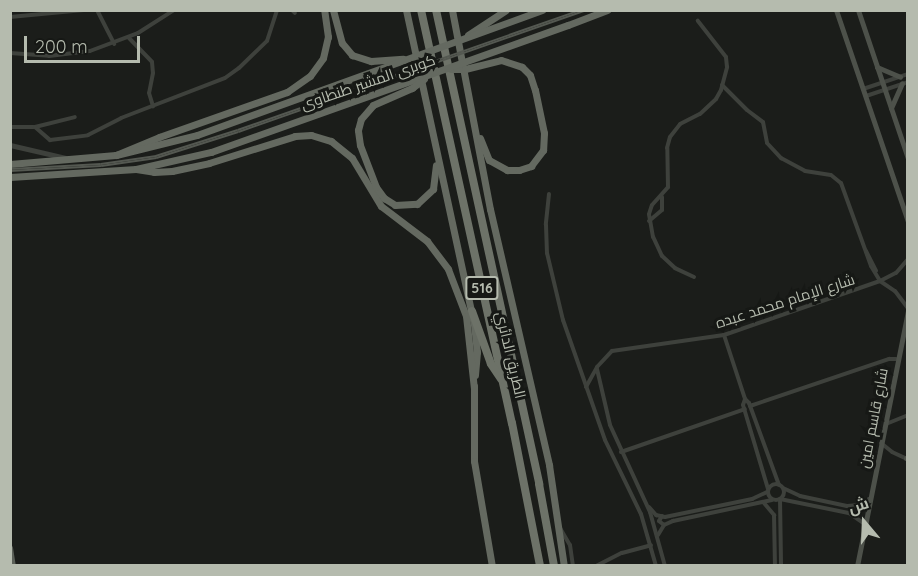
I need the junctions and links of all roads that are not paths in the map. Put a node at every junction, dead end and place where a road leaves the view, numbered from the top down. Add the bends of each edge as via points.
1 (84, 10) edge
2 (97, 10) edge
3 (174, 10) edge
4 (277, 10) edge
5 (324, 10) edge
6 (333, 10) edge
7 (406, 10) edge
8 (421, 10) edge
9 (436, 10) edge
10 (452, 10) edge
11 (506, 10) edge
12 (542, 10) edge
13 (607, 10) edge
14 (836, 10) edge
15 (858, 10) edge
16 (10, 17) edge
17 (698, 21) dead end
18 (468, 35) junction
19 (129, 38) junction
20 (114, 44) junction
21 (10, 53) edge
22 (403, 59) junction
23 (877, 67) junction
24 (448, 68) junction
25 (908, 74) edge
26 (425, 76) junction
27 (900, 77) junction
28 (882, 82) junction
29 (905, 83) edge
30 (722, 85) junction
31 (862, 89) junction
32 (884, 90) junction
33 (865, 96) junction
34 (153, 106) junction
35 (891, 110) junction
36 (75, 117) dead end
37 (473, 121) junction
38 (10, 127) edge
39 (35, 127) junction
40 (433, 136) junction
41 (10, 145) edge
42 (117, 155) junction
43 (908, 159) edge
44 (73, 160) junction
45 (10, 164) edge
46 (136, 169) junction
47 (10, 177) edge
48 (549, 194) dead end
49 (662, 197) junction
50 (650, 221) junction
51 (908, 221) edge
52 (908, 259) edge
53 (694, 277) dead end
54 (880, 281) junction
55 (908, 309) edge
56 (472, 311) junction
57 (724, 335) junction
58 (896, 359) junction
59 (597, 367) junction
60 (503, 382) junction
61 (586, 387) junction
62 (474, 389) junction
63 (745, 399) junction
64 (750, 406) junction
65 (745, 409) junction
66 (606, 414) junction
67 (908, 415) edge
68 (597, 417) junction
69 (883, 426) junction
70 (880, 443) junction
71 (621, 452) junction
72 (907, 458) edge
73 (781, 486) junction
74 (768, 490) junction
75 (780, 499) junction
76 (869, 499) junction
77 (772, 500) junction
78 (763, 502) junction
79 (647, 505) junction
80 (662, 516) junction
81 (557, 525) junction
82 (664, 525) junction
83 (864, 525) junction
84 (658, 536) junction
85 (651, 545) junction
86 (10, 548) edge
87 (664, 565) edge
88 (13, 566) edge
89 (492, 566) edge
90 (540, 566) edge
91 (554, 566) edge
92 (564, 566) edge
93 (573, 566) edge
94 (596, 566) edge
95 (656, 566) edge
96 (775, 566) edge
97 (781, 566) edge
98 (857, 566) edge

1 - 16 street
2 - 20 street
3 - 19 street
4 - 34 street via 269,39 239,68 220,80
5 - 42 highway via 328,32 325,53 297,87
6 - 22 highway via 342,43 352,55 367,61
7 - 40 highway, الطريق الدائري / 516
8 - 60 highway, الطريق الدائري / 516
9 - 91 highway, الطريق الدائري / 516
10 - 37 highway, الطريق الدائري / 516
11 - 18 highway
12 - 18 highway, كوبرى المشير طنطاوى, bridge
13 - 24 highway, كوبرى المشير طنطاوى, bridge
14 - 31 main road
15 - 23 main road
17 - 30 street via 727,60
18 - 22 highway, كوبرى المشير طنطاوى, bridge
19 - 20 street
19 - 34 street via 152,62 149,93
20 - 21 street via 67,55
22 - 42 highway, كوبرى المشير طنطاوى, bridge via 197,135
23 - 27 main road
23 - 28 main road
24 - 26 highway, كوبرى المشير طنطاوى, bridge
24 - 37 highway, bridge via 465,69 501,60 522,67 530,75 535,90 544,133 543,150 537,160 523,169 499,168 487,157
25 - 27 street
26 - 40 highway, bridge via 412,88 373,105 358,129 376,187 388,201 398,206 414,205 427,198 437,177
26 - 46 highway, كوبرى المشير طنطاوى, bridge via 211,152
27 - 28 street
28 - 31 street
28 - 32 main road
29 - 32 street
29 - 35 main road
30 - 49 street via 712,104 672,133 668,144 668,186
30 - 54 street via 763,122 767,143 781,158 800,169 839,181
31 - 33 main road
32 - 33 street
32 - 35 main road
33 - 51 main road
34 - 39 street via 84,136 50,140
35 - 43 main road
36 - 39 street
37 - 81 highway, الطريق الدائري / 516 via 549,465
38 - 39 street
40 - 56 highway, الطريق الدائري / 516
41 - 44 street
42 - 44 highway
44 - 45 highway
46 - 47 highway
46 - 62 highway via 154,172 191,168 295,136 316,136 336,144 355,162 381,206 427,241 448,269 466,316
48 - 61 street via 549,262 563,320
49 - 50 street via 651,208
49 - 50 street via 662,210
50 - 53 street via 662,256
52 - 54 street, شارع الإمام محمد عبده via 897,273
54 - 55 street via 895,291
54 - 57 street, شارع الإمام محمد عبده
55 - 58 main road, شارع قاسم امين
56 - 60 highway via 489,359
56 - 62 highway, الطريق الدائري / 516 via 477,345
57 - 59 street, شارع الإمام محمد عبده via 617,349
57 - 63 street
58 - 64 street via 889,358
58 - 69 main road, شارع قاسم امين
59 - 61 street, شارع الإمام محمد عبده
59 - 66 street
60 - 90 highway, الطريق الدائري / 516
61 - 68 street
62 - 89 highway, الطريق الدائري / 516 via 474,461
63 - 64 street
63 - 65 street
64 - 73 street
65 - 71 street
65 - 74 street
66 - 68 street
66 - 71 street
67 - 69 street
68 - 85 street via 638,506
69 - 70 main road, شارع قاسم امين
70 - 72 street
70 - 76 main road, شارع قاسم امين
71 - 79 street
73 - 74 street via 774,484
73 - 75 street
73 - 76 street via 800,496 847,506
74 - 77 street
74 - 80 street via 752,499
75 - 77 street
75 - 83 street via 846,513
75 - 97 street
76 - 83 main road, شارع قاسم امين
77 - 78 street
78 - 82 street
78 - 96 street via 775,517
79 - 80 street
79 - 84 street
80 - 82 street via 660,522
81 - 92 highway, الطريق الدائري / 516
81 - 93 street via 570,545
82 - 84 street
83 - 98 main road, شارع قاسم امين
84 - 87 street
85 - 94 street
85 - 95 street
86 - 88 main road

